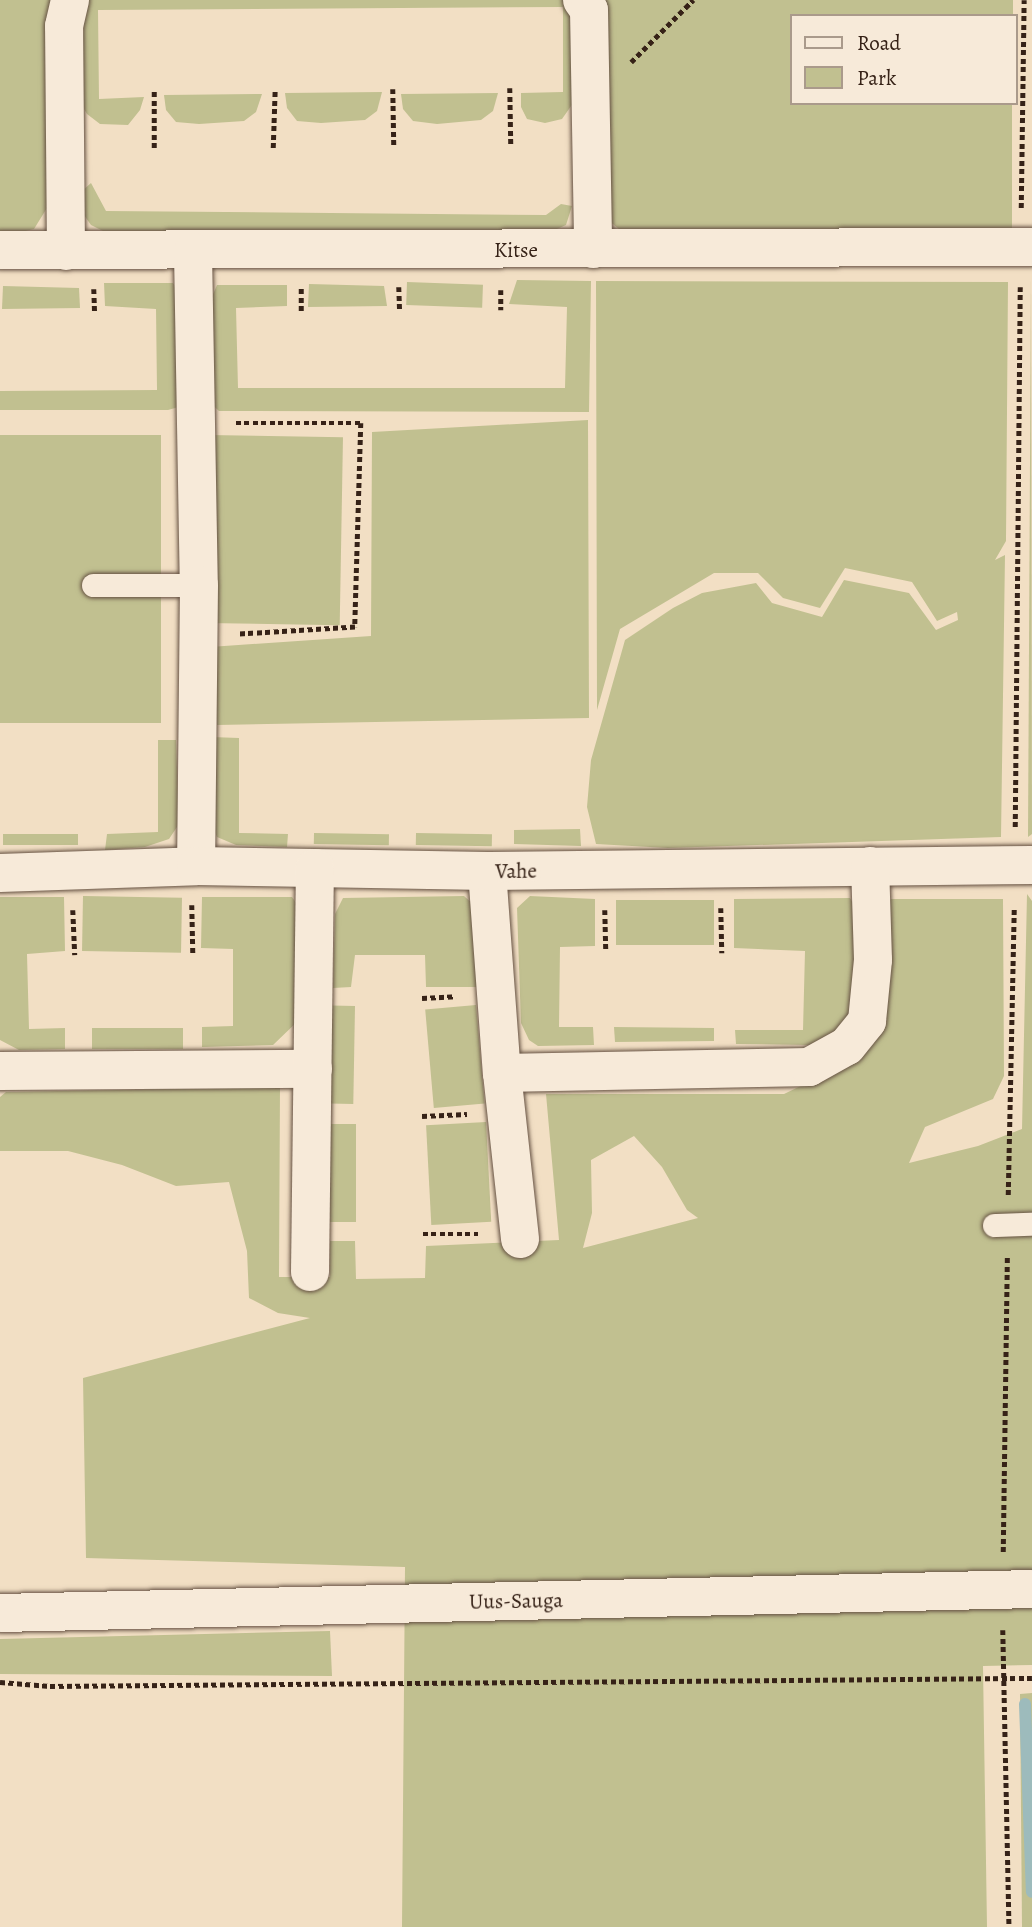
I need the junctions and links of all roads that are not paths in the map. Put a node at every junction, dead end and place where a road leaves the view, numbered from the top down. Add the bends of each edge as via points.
1 (70, 0) edge
2 (582, 0) edge
3 (1026, 247) edge
4 (593, 249) junction
5 (0, 250) edge
6 (66, 251) junction
7 (193, 251) junction
8 (93, 585) dead end
9 (199, 585) junction
10 (1023, 865) edge
11 (870, 866) junction
12 (315, 868) junction
13 (487, 871) junction
14 (0, 873) edge
15 (194, 884) junction
16 (313, 1069) junction
17 (0, 1071) edge
18 (502, 1073) junction
19 (1032, 1224) edge
20 (1001, 1225) road end
21 (520, 1236) road end
22 (310, 1272) dead end
23 (1017, 1590) edge
24 (0, 1614) edge

1 - 6 street via 64,26
2 - 4 street via 589,10
3 - 4 street, Kitse
4 - 7 street, Kitse
5 - 6 street, Kitse
6 - 7 street, Kitse
7 - 9 street
8 - 9 lane
9 - 15 street
10 - 11 street, Vahe
11 - 13 street, Vahe
11 - 18 street via 873,960 867,1021 847,1045 809,1067
12 - 13 street, Vahe
12 - 15 street, Vahe
12 - 16 street
13 - 18 street
14 - 15 street, Vahe
16 - 17 street
16 - 22 street
18 - 21 street
19 - 20 lane
23 - 24 street, Uus-Sauga

